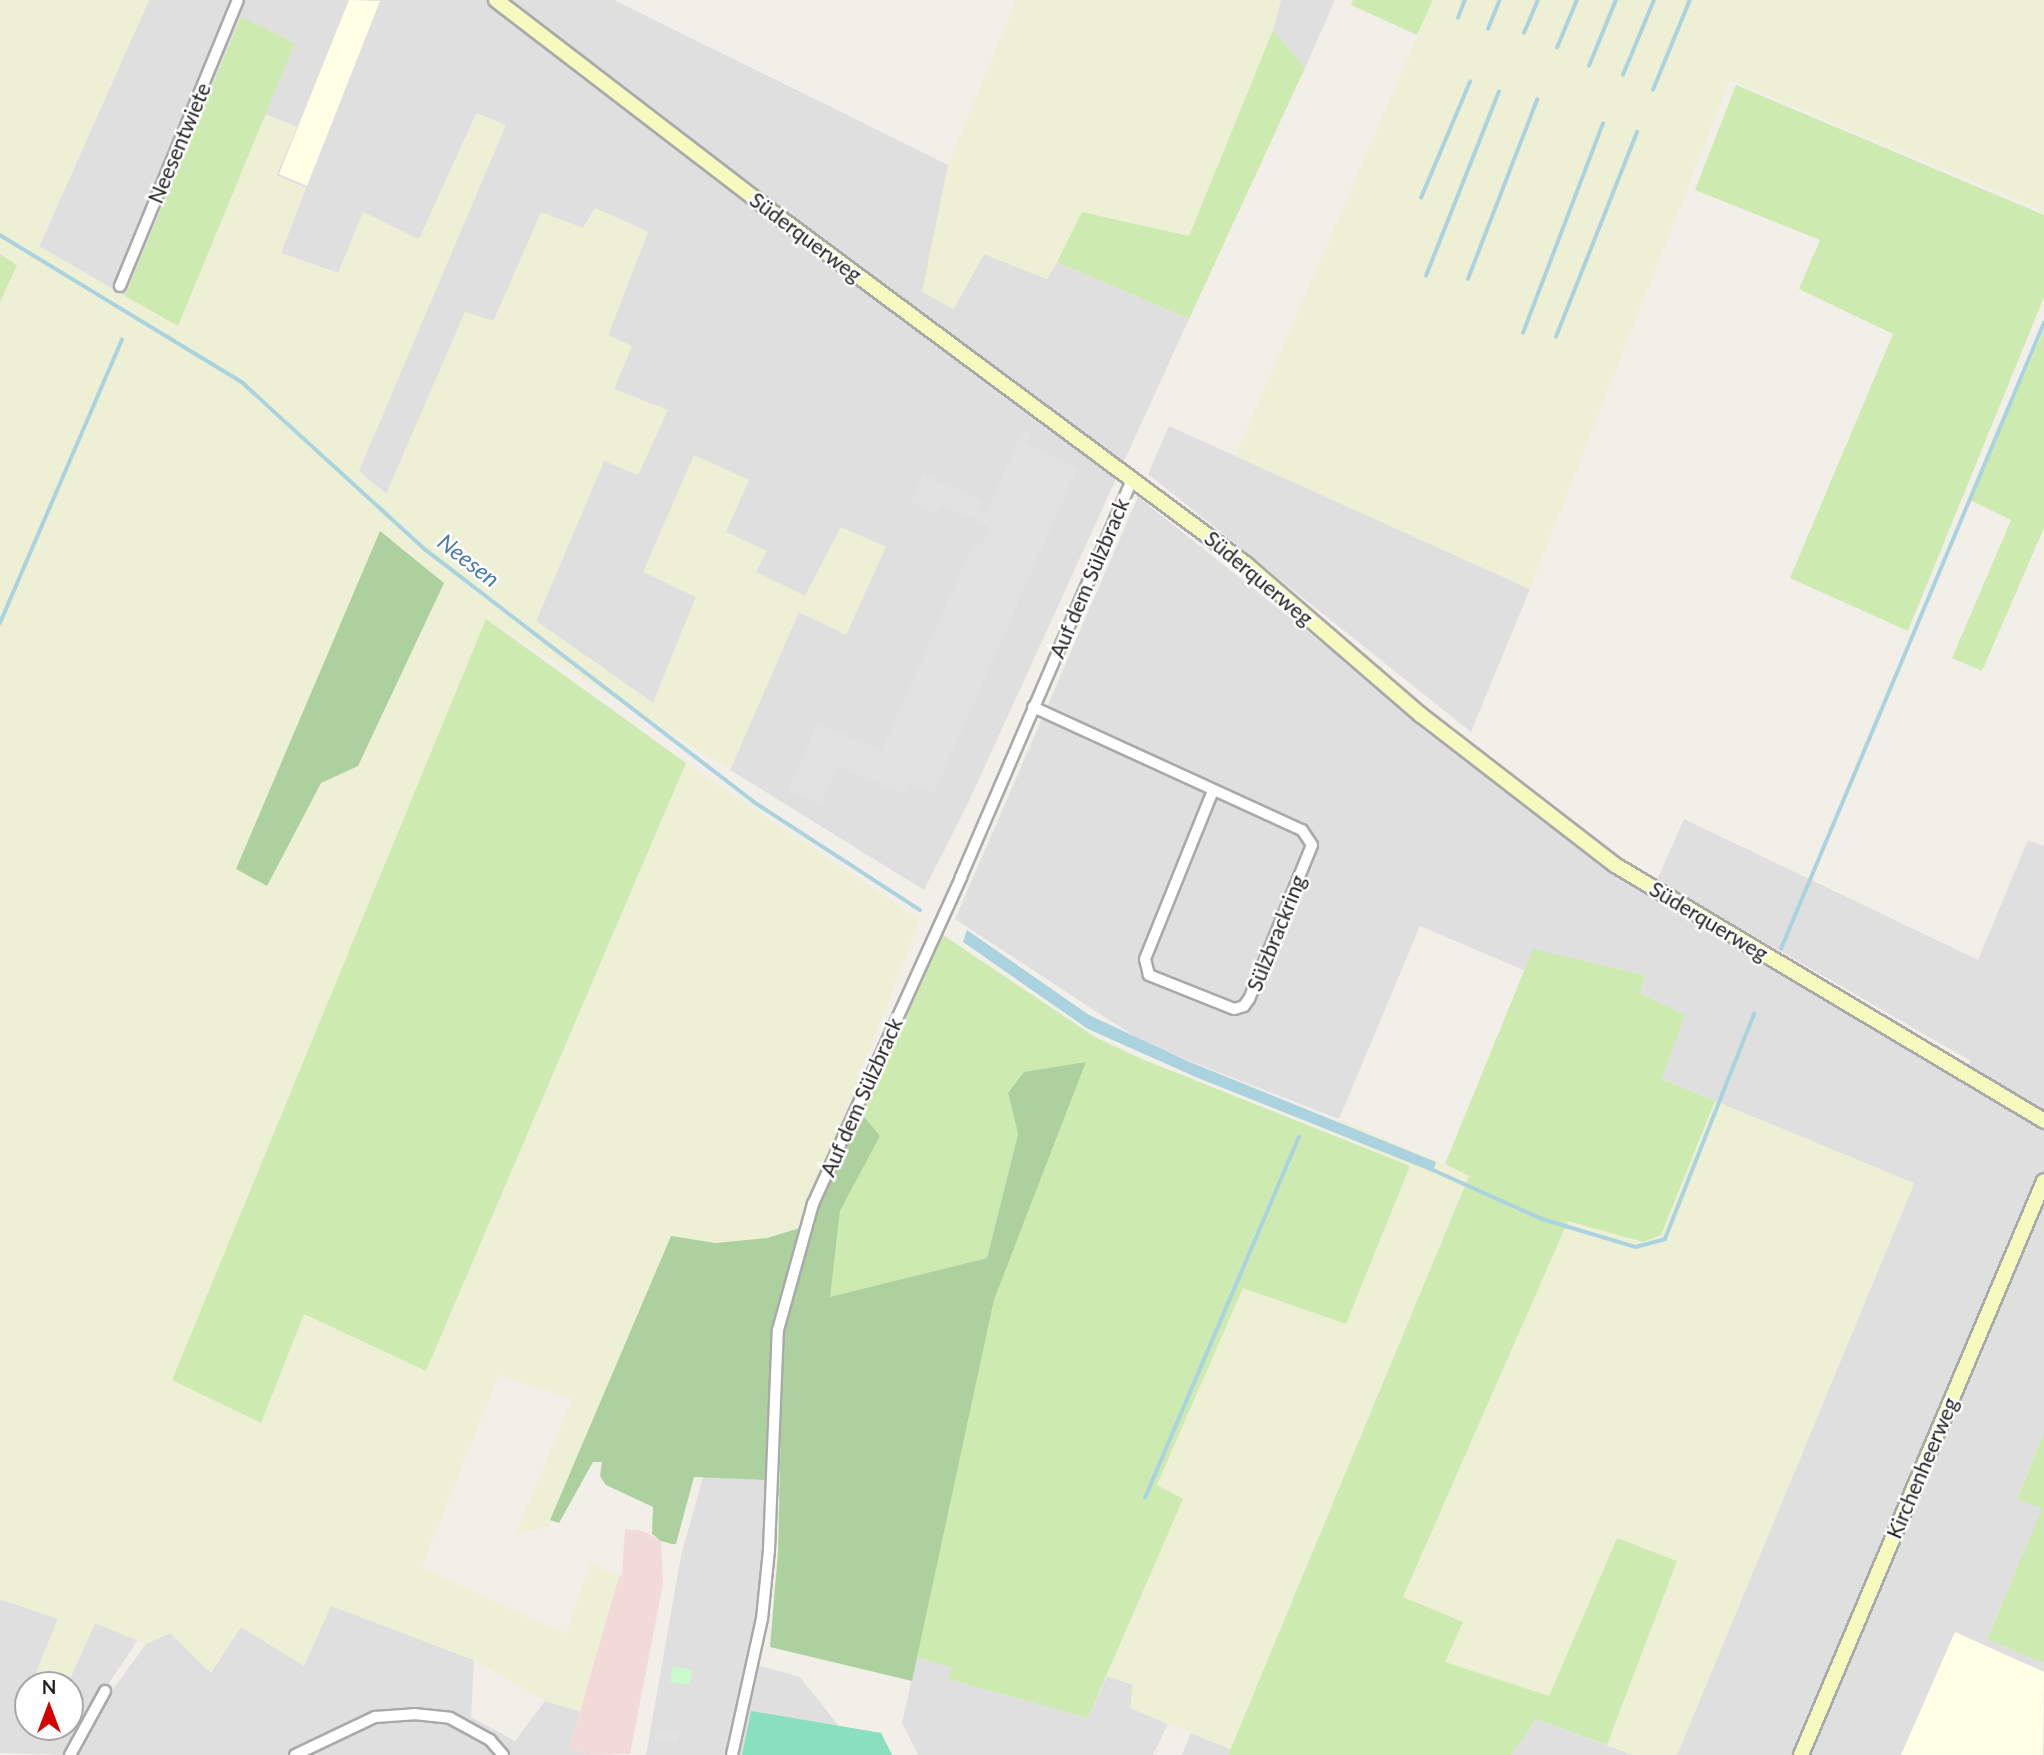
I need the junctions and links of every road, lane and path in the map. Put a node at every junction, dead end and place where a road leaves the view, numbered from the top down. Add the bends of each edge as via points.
1 (238, 0) edge
2 (496, 0) edge
3 (120, 286) dead end
4 (1133, 478) junction
5 (1033, 707) junction
6 (1213, 791) junction
7 (2044, 1121) edge
8 (2044, 1181) edge
9 (105, 1691) dead end
10 (70, 1755) edge
11 (295, 1755) edge
12 (503, 1755) edge
13 (732, 1755) edge
14 (1801, 1755) edge

1 - 3 street, Neesentwiete
2 - 4 street, Süderquerweg via 778,217
4 - 5 street, Auf dem Sülzbrack
4 - 7 street, Süderquerweg via 1247,565 1421,715 1615,864
5 - 6 street, Sülzbrackring
5 - 13 street, Auf dem Sülzbrack via 813,1204 778,1330 762,1619
6 - 6 street, Sülzbrackring via 1302,831 1312,845 1249,999 1234,1009 1149,975 1145,959
8 - 14 street, Kirchenheerweg
9 - 10 street
11 - 12 street via 375,1717 414,1714 450,1718 490,1740

